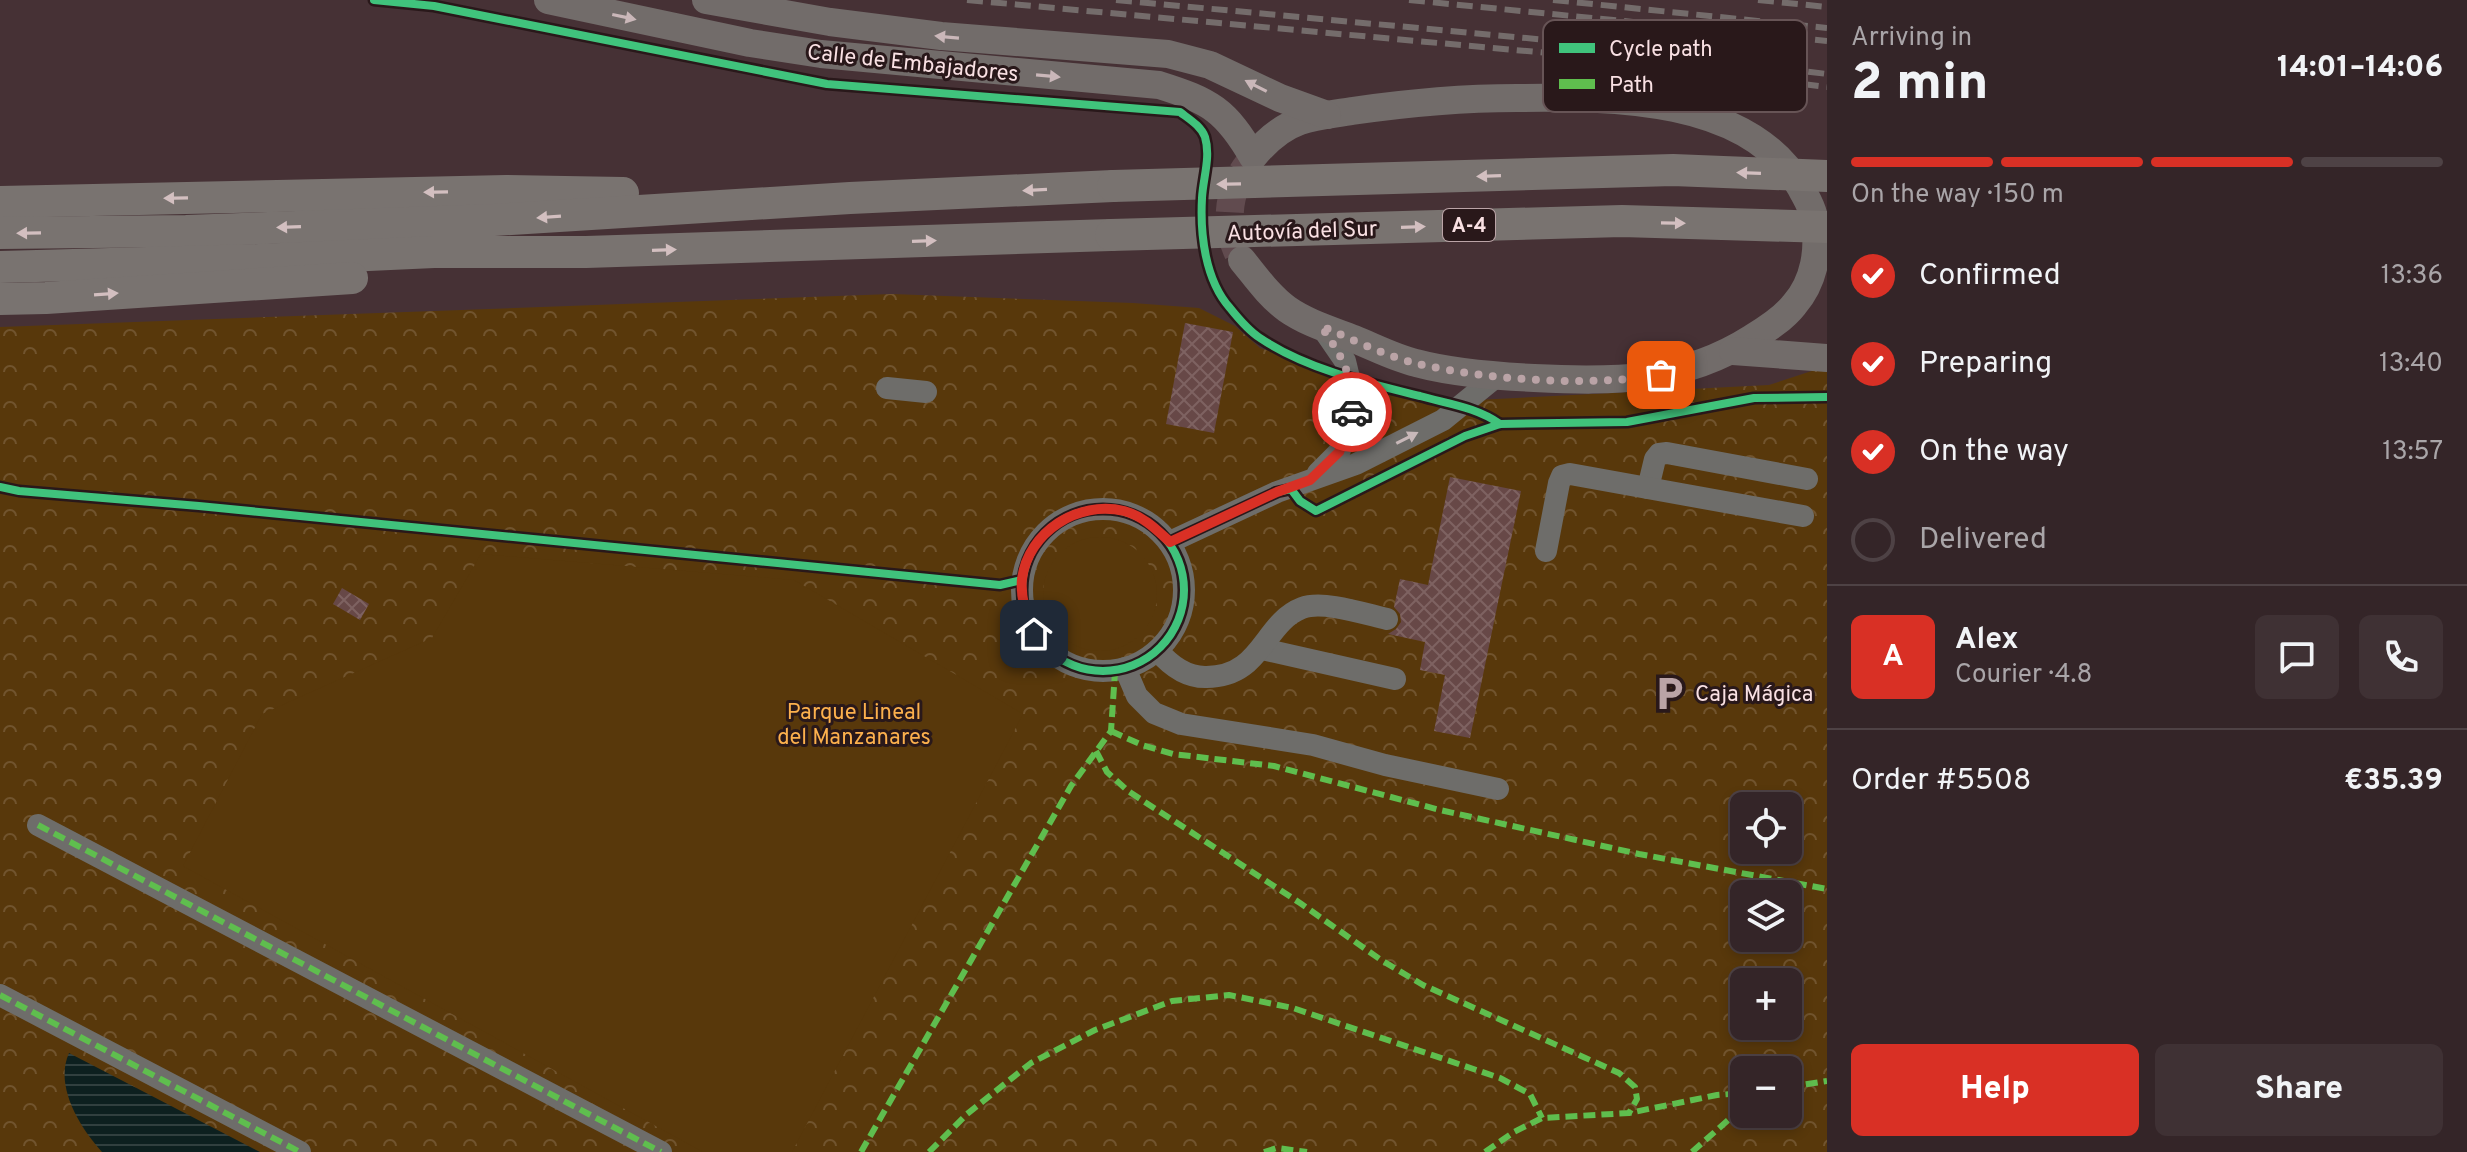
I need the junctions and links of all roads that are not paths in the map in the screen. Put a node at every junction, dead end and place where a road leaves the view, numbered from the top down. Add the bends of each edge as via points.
1 (548, 0) edge
2 (706, 0) edge
3 (1543, 98) edge
4 (1686, 112) edge
5 (1328, 115) junction
6 (1827, 176) edge
7 (850, 198) junction
8 (0, 202) edge
9 (1822, 221) edge
10 (0, 233) edge
11 (586, 252) junction
12 (1242, 260) tunnel mouth
13 (0, 267) edge
14 (0, 299) edge
15 (1321, 326) junction
16 (1733, 351) junction
17 (1827, 358) edge
18 (1497, 376) junction
19 (887, 388) dead end
20 (926, 392) dead end
21 (1807, 479) dead end
22 (1310, 480) junction
23 (1648, 488) junction
24 (1066, 501) dead end
25 (1096, 509) junction
26 (1803, 516) dead end
27 (1170, 542) junction
28 (1546, 551) dead end
29 (1387, 619) dead end
30 (1262, 649) junction
31 (1158, 651) junction
32 (1125, 668) junction
33 (1395, 679) dead end
34 (1498, 789) dead end
35 (38, 825) dead end
36 (0, 995) edge
37 (300, 1152) edge
38 (661, 1152) edge

1 -> 5 main road, Calle de Embajadores via 821,54 1159,85 1200,98 1225,116 1253,157 1284,128
5 -> 2 main road, Calle de Embajadores via 1210,65 1168,54 941,36
3 - 5 main road via 1399,105
4 - 9 main road via 1723,121 1759,140 1790,168
6 -> 7 highway, A-4, bridge via 1673,170
7 -> 8 highway via 506,191
7 -> 10 highway via 494,220
11 -> 9 highway, Autovía del Sur / A-4, bridge via 1622,221
9 - 16 main road via 1813,271 1795,304
11 - 13 highway
14 -> 11 highway via 456,271
12 - 15 main road via 1286,308
15 - 18 main road via 1415,363
15 - 22 street via 1345,361 1352,420 1339,452
16 - 17 main road
16 - 18 main road via 1685,369 1635,379
22 -> 18 street via 1356,464 1443,420
19 - 20 street
21 - 23 street via 1667,453 1655,459
22 - 27 street
23 - 26 street
23 - 28 street via 1562,476
24 - 25 street
25 - 27 street via 1124,511 1150,522
25 - 32 street via 1072,515 1036,543 1022,580 1023,608 1034,634 1052,655 1096,672
27 - 31 street via 1182,567 1185,595 1179,622
29 - 30 street via 1314,605 1282,623
30 - 31 street via 1222,677 1182,671
30 - 33 street
31 - 32 street
32 - 34 street via 1137,696 1154,713 1181,724 1313,745
35 - 38 street
36 - 37 street

